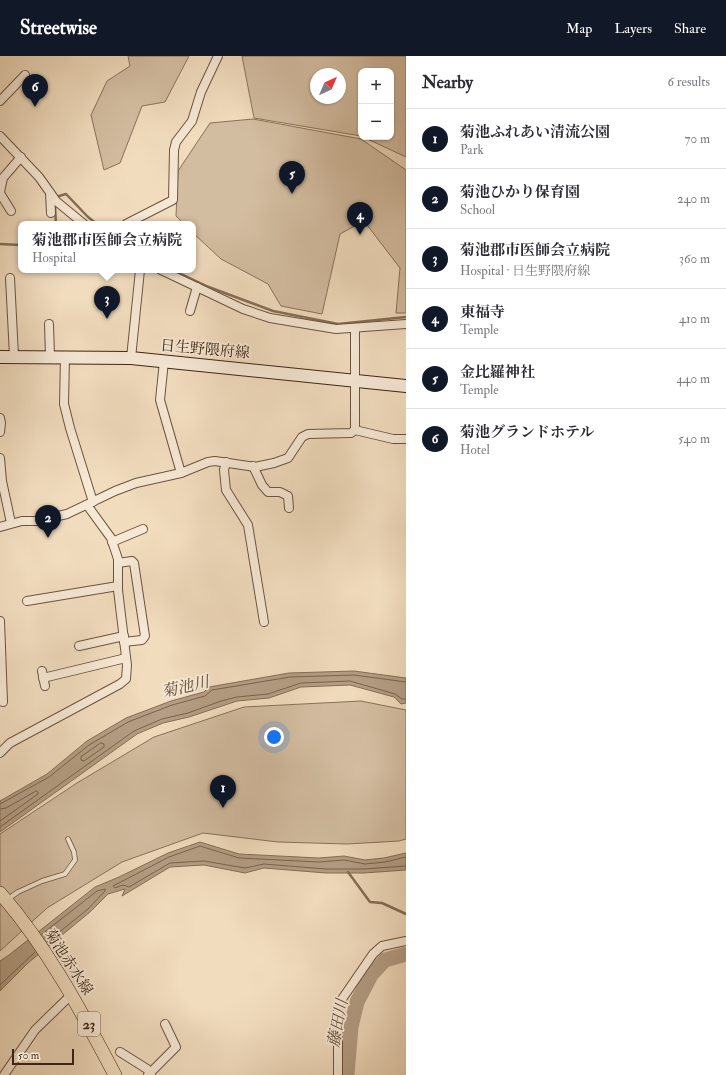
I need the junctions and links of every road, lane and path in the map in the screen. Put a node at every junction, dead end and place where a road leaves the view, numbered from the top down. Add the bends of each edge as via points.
1 (218, 56) edge
2 (25, 75) dead end
3 (0, 101) edge
4 (0, 136) edge
5 (22, 157) junction
6 (50, 193) junction
7 (0, 194) edge
8 (11, 211) dead end
9 (51, 213) dead end
10 (80, 221) edge
11 (132, 221) edge
12 (140, 273) edge
13 (167, 273) edge
14 (10, 278) dead end
15 (197, 287) junction
16 (190, 311) dead end
17 (49, 324) dead end
18 (406, 324) edge
19 (355, 329) junction
20 (14, 356) junction
21 (50, 356) junction
22 (65, 356) junction
23 (0, 357) edge
24 (131, 358) junction
25 (164, 361) junction
26 (354, 380) junction
27 (406, 386) edge
28 (0, 418) edge
29 (355, 430) junction
30 (0, 432) edge
31 (406, 439) edge
32 (0, 458) edge
33 (226, 462) junction
34 (253, 466) junction
35 (181, 474) junction
36 (90, 504) junction
37 (288, 508) dead end
38 (11, 523) junction
39 (0, 527) edge
40 (143, 528) dead end
41 (112, 542) junction
42 (118, 563) junction
43 (118, 586) junction
44 (27, 601) dead end
45 (0, 621) edge
46 (264, 622) dead end
47 (124, 639) junction
48 (79, 646) dead end
49 (126, 658) junction
50 (43, 678) dead end
51 (3, 702) dead end
52 (0, 753) edge
53 (68, 839) dead end
54 (3, 897) edge
55 (406, 941) edge
56 (72, 994) junction
57 (165, 1024) dead end
58 (120, 1052) dead end
59 (150, 1074) edge
60 (4, 1075) edge
61 (115, 1075) edge
62 (338, 1075) edge

1 - 11 street via 201,92 192,121 176,142 173,200
2 - 3 street
4 - 5 street
5 - 6 street
5 - 7 street via 2,178
6 - 9 street
6 - 10 street
7 - 8 street
12 - 24 street
13 - 15 street
14 - 20 street
15 - 16 street
15 - 19 street via 243,309 270,318 336,329
17 - 21 street
18 - 19 street
19 - 26 street
20 - 21 main road, 日生野隈府線
20 - 23 main road, 日生野隈府線
21 - 22 main road, 日生野隈府線
22 - 24 main road, 日生野隈府線
22 - 36 street via 64,404
24 - 25 main road, 日生野隈府線
25 - 26 main road, 日生野隈府線
25 - 35 street via 160,400
26 - 27 main road, 日生野隈府線
26 - 29 street
28 - 30 street
29 - 31 street via 393,439
29 - 34 street via 351,433 308,434 302,437 288,458
32 - 38 street
33 - 34 street
33 - 35 street via 208,462
33 - 46 street via 224,485 248,525
34 - 37 street via 268,492 280,492 288,496
35 - 36 street via 136,484
36 - 38 street via 54,518
36 - 41 street
38 - 39 street
40 - 41 street
41 - 42 street
42 - 43 street
42 - 47 street via 132,561 134,564 145,636 142,640
43 - 44 street
43 - 47 street
45 - 51 street
47 - 48 street
47 - 49 street
49 - 50 street
49 - 52 street via 126,679 120,684 10,743
53 - 54 lane via 75,860 65,874
54 - 56 main road, 菊池赤水線 / 23
55 - 62 street via 382,946 373,954 340,1002
56 - 60 street via 35,1030
56 - 61 main road, 菊池赤水線 / 23
57 - 59 street via 176,1047
58 - 59 street via 147,1069

